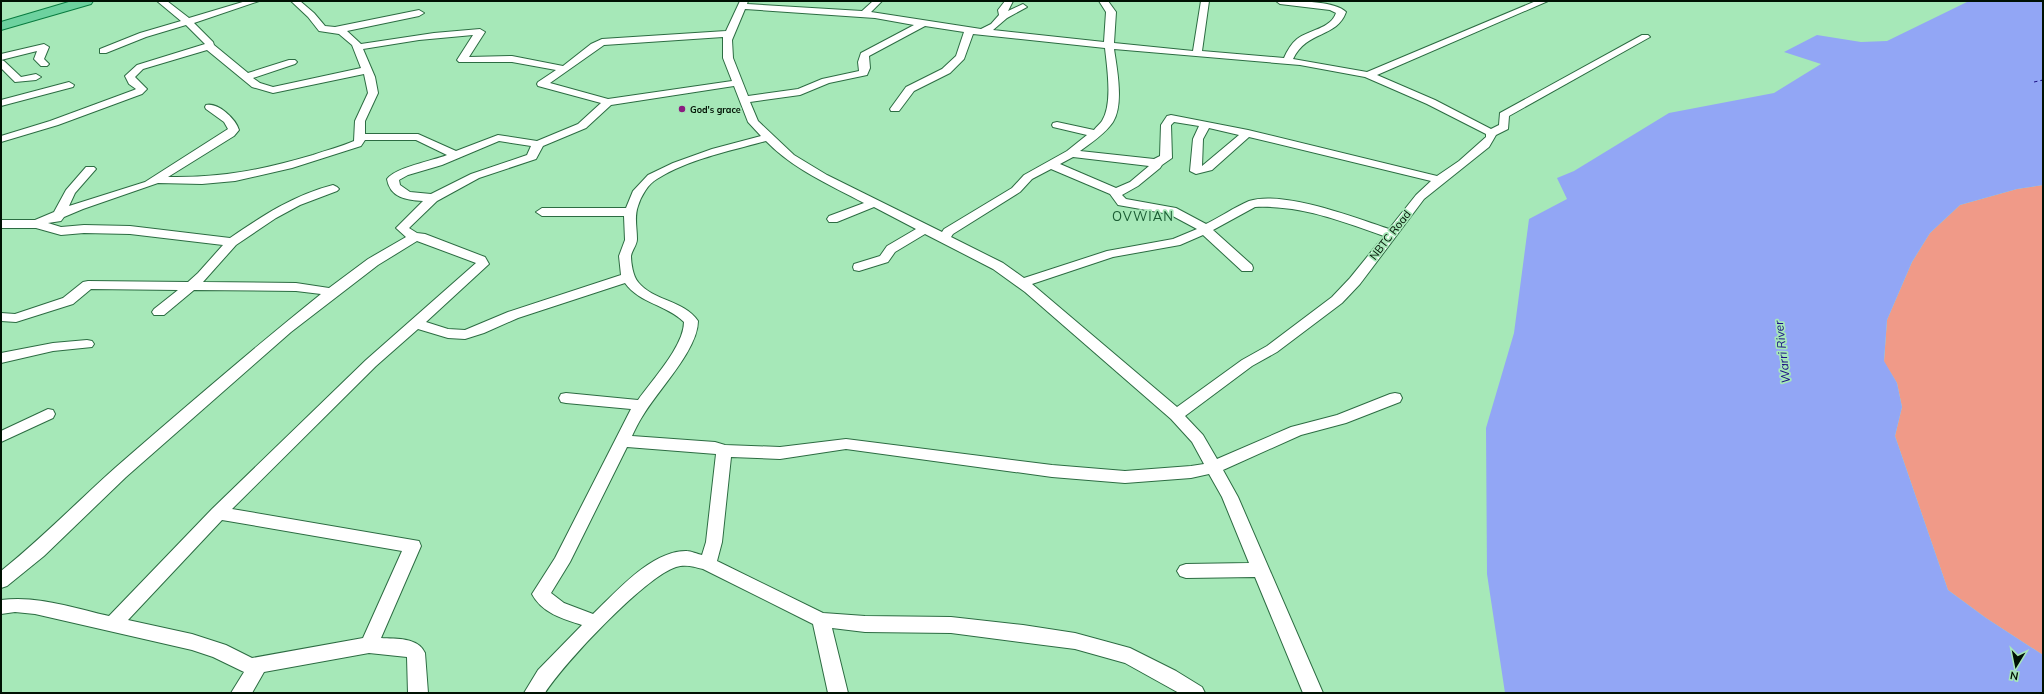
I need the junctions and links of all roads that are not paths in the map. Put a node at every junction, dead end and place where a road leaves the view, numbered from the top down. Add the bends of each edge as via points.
1 (55, 1) edge
2 (86, 1) edge
3 (161, 1) edge
4 (255, 1) edge
5 (878, 1) edge
6 (1010, 1) edge
7 (1104, 1) edge
8 (1205, 1) edge
9 (1280, 1) edge
10 (1341, 1) edge
11 (1544, 1) edge
12 (302, 3) edge
13 (1309, 3) edge
14 (743, 4) edge
15 (775, 5) edge
16 (1023, 7) dead end
17 (1341, 10) junction
18 (419, 13) dead end
19 (864, 14) junction
20 (1004, 16) junction
21 (1, 17) edge
22 (188, 22) junction
23 (922, 24) junction
24 (1, 26) edge
25 (336, 30) junction
26 (969, 30) junction
27 (984, 31) junction
28 (730, 34) junction
29 (1645, 37) dead end
30 (1109, 44) junction
31 (209, 46) junction
32 (358, 47) junction
33 (104, 51) dead end
34 (1197, 54) junction
35 (1, 57) edge
36 (1287, 60) junction
37 (292, 62) dead end
38 (1, 63) edge
39 (44, 64) dead end
40 (565, 69) junction
41 (367, 70) junction
42 (1368, 75) junction
43 (36, 77) dead end
44 (246, 77) junction
45 (737, 82) junction
46 (70, 85) dead end
47 (743, 100) junction
48 (1, 102) edge
49 (608, 102) junction
50 (210, 107) dead end
51 (895, 110) dead end
52 (1206, 124) junction
53 (1057, 125) dead end
54 (1248, 133) junction
55 (1491, 133) junction
56 (1096, 134) junction
57 (360, 137) junction
58 (768, 137) junction
59 (1, 138) edge
60 (538, 144) junction
61 (1071, 153) junction
62 (455, 154) junction
63 (1156, 163) junction
64 (1050, 164) junction
65 (90, 169) dead end
66 (158, 180) junction
67 (1439, 180) junction
68 (333, 189) dead end
69 (1116, 192) junction
70 (433, 198) junction
71 (874, 203) junction
72 (542, 212) dead end
73 (631, 212) junction
74 (59, 214) junction
75 (833, 218) dead end
76 (1, 224) edge
77 (22, 224) junction
78 (37, 224) junction
79 (926, 228) junction
80 (53, 229) junction
81 (1206, 230) junction
82 (1391, 234) junction
83 (414, 237) junction
84 (944, 237) junction
85 (232, 242) junction
86 (859, 267) dead end
87 (1247, 268) dead end
88 (628, 277) junction
89 (1022, 284) junction
90 (192, 286) junction
91 (332, 292) junction
92 (159, 312) dead end
93 (1, 317) edge
94 (415, 323) junction
95 (87, 344) dead end
96 (1, 358) edge
97 (566, 398) dead end
98 (1395, 398) dead end
99 (642, 405) junction
100 (48, 414) dead end
101 (1176, 415) junction
102 (1, 437) edge
103 (622, 441) junction
104 (724, 452) junction
105 (1214, 467) junction
106 (218, 514) junction
107 (708, 564) junction
108 (1262, 570) junction
109 (1186, 571) dead end
110 (1, 581) edge
111 (1, 607) edge
112 (821, 620) junction
113 (596, 622) junction
114 (112, 625) junction
115 (369, 645) junction
116 (250, 666) junction
117 (241, 693) edge
118 (418, 693) edge
119 (534, 693) edge
120 (838, 693) edge
121 (1195, 693) edge
122 (1313, 693) edge

1 - 21 main road
2 - 24 main road
3 - 22 street
4 - 22 street
5 - 19 street
6 - 20 street via 1003,10
7 - 30 street via 1111,12
8 - 34 street
9 - 13 street
10 - 17 street
11 - 42 street
12 - 25 street via 322,28
13 - 17 street
14 - 15 street
14 - 28 street
15 - 19 street
16 - 20 street
17 - 36 street via 1341,16 1332,25 1298,42
18 - 25 street
19 - 23 street
20 - 27 street
22 - 31 street via 210,44
22 - 33 street via 143,35
23 - 26 street
23 - 47 street via 864,55 863,62 866,68 863,72 826,80 800,92
25 - 32 street via 342,32
26 - 27 street
26 - 51 street via 961,57 946,71 910,89
27 - 30 street
28 - 40 street via 602,42
28 - 45 street via 726,51
29 - 55 street, NBTC Road via 1504,115 1504,127
30 - 34 street
30 - 56 street via 1114,78 1113,99 1108,121
31 - 44 street
31 - 59 street via 140,67 130,76 142,89 138,92
32 - 40 street via 421,37 480,32 462,60 512,59
32 - 41 street
34 - 36 street
35 - 39 street via 44,47 39,59
36 - 42 street
37 - 44 street
38 - 43 street via 19,80
40 - 49 street via 542,84
41 - 44 street via 273,90 256,85
41 - 57 street via 373,93 360,121
42 - 55 street via 1431,102
45 - 47 street
45 - 49 street
46 - 48 street
47 - 58 street via 753,122
49 - 60 street via 582,126
50 - 66 street via 225,118 234,130
52 - 54 street
52 - 54 street via 1198,139 1196,171 1208,168
52 - 63 street via 1171,118 1166,125 1166,158
53 - 56 street
54 - 67 street
55 - 67 street, NBTC Road via 1485,145
56 - 61 street
57 - 62 street via 418,137
57 - 66 street via 357,144 294,164 255,173 216,180
58 - 71 street via 804,165
58 - 73 street via 716,151 652,177 639,191
60 - 62 street via 498,138
60 - 70 street via 532,156 475,176
61 - 63 street
61 - 64 street
62 - 70 street via 393,179 395,188 401,194
63 - 69 street via 1156,166 1134,184
64 - 69 street
64 - 84 street via 1028,178 1016,190 948,232
65 - 74 street via 70,192
66 - 74 street
67 - 82 street, NBTC Road via 1420,197
68 - 85 street via 296,202
69 - 81 street via 1116,196 1122,202 1172,211
70 - 83 street via 402,228
71 - 75 street
71 - 79 street
72 - 73 street
73 - 88 street via 630,240 625,256
74 - 77 street
74 - 78 street
74 - 80 street
76 - 77 street
77 - 78 street
78 - 80 street
79 - 84 street
79 - 86 street via 891,248 884,259
80 - 85 street via 130,230
81 - 82 street via 1253,204 1273,203 1324,211
81 - 87 street
81 - 89 street via 1176,242 1111,254
82 - 101 street, NBTC Road via 1337,300 1272,349 1247,363
83 - 91 street via 373,262
83 - 94 street via 451,248 481,260 483,264
84 - 89 street via 998,266
85 - 90 street via 204,276
88 - 94 street via 460,335 447,334
88 - 99 street via 634,286 648,296 682,312 691,321 692,331 683,347
89 - 101 street
90 - 91 street via 296,287
90 - 92 street
90 - 93 street via 88,285 68,301 16,318
91 - 110 street via 226,380 120,473 38,551
94 - 106 street
95 - 96 street via 52,347
97 - 99 street
98 - 105 street via 1341,419 1296,431
99 - 103 street
100 - 102 street
101 - 105 street via 1198,439
103 - 104 street via 715,448
103 - 113 street via 564,555 541,594 577,617
104 - 105 street via 780,453 846,444 1052,471 1125,477 1191,472
104 - 107 street via 714,542
105 - 108 street
106 - 114 street
106 - 115 street via 412,546
107 - 112 street
107 - 113 street via 687,558 672,561 647,574
108 - 109 street
108 - 122 street
111 - 114 street via 35,607
112 - 120 street
112 - 121 street via 865,624 951,625 1075,640 1130,656
113 - 119 street via 546,676
114 - 116 street via 192,642 219,651
115 - 116 street
115 - 118 street via 408,648 416,653
116 - 117 street via 255,668 254,673

